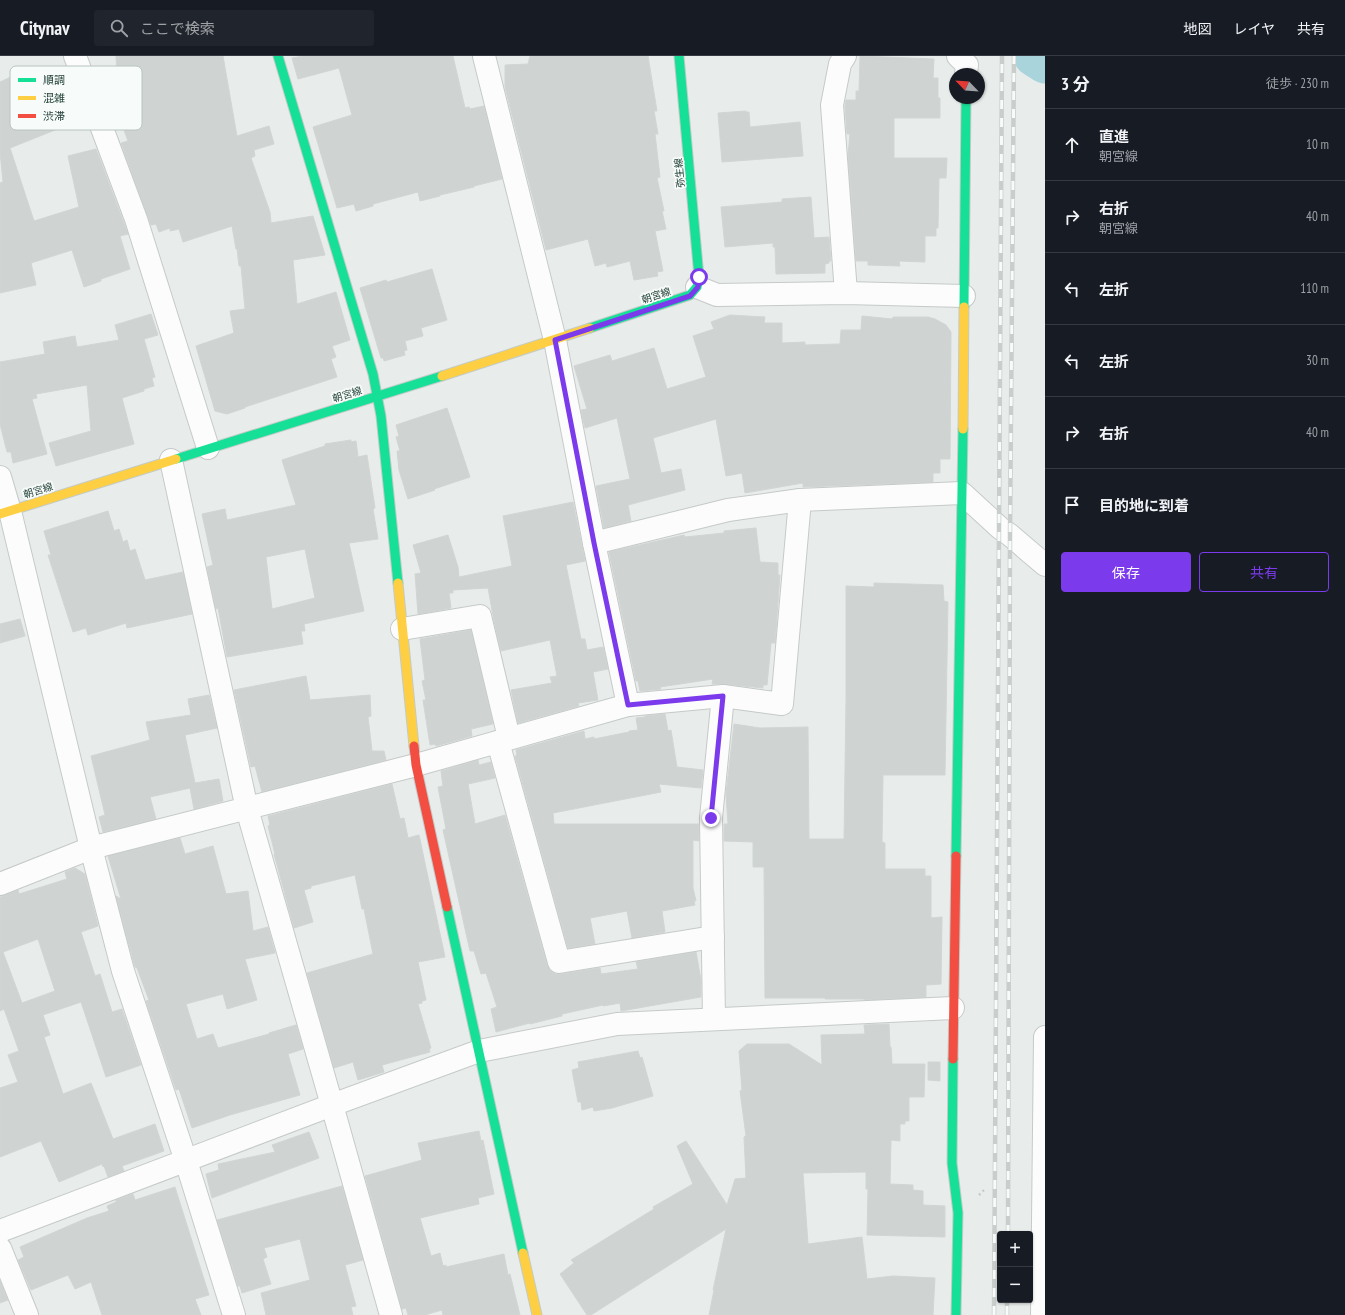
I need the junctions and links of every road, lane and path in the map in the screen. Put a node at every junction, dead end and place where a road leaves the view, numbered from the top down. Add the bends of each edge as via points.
1 (75, 56) edge
2 (278, 56) edge
3 (484, 56) edge
4 (679, 56) edge
5 (845, 56) edge
6 (958, 56) edge
7 (79, 66) edge
8 (966, 68) edge
9 (966, 104) edge
10 (103, 130) edge
11 (698, 287) junction
12 (846, 293) junction
13 (964, 296) junction
14 (555, 340) junction
15 (377, 396) junction
16 (208, 448) junction
17 (171, 460) junction
18 (0, 477) edge
19 (962, 494) junction
20 (800, 500) junction
21 (5, 512) edge
22 (594, 543) junction
23 (1045, 565) edge
24 (402, 629) junction
25 (723, 696) junction
26 (628, 705) junction
27 (504, 740) junction
28 (416, 765) junction
29 (247, 809) junction
30 (91, 848) junction
31 (0, 884) edge
32 (713, 937) junction
33 (953, 1008) junction
34 (714, 1019) junction
35 (1045, 1037) edge
36 (480, 1051) junction
37 (332, 1105) junction
38 (1045, 1113) edge
39 (186, 1161) junction
40 (0, 1231) edge
41 (0, 1248) edge
42 (27, 1315) edge
43 (234, 1315) edge
44 (390, 1315) edge
45 (537, 1315) edge
46 (956, 1315) edge
47 (1042, 1315) edge

1 - 7 street
2 - 15 street via 373,374
3 - 14 street
4 - 11 street, 弥生線
5 - 12 street via 840,64 832,105
6 - 8 street
9 - 13 street
10 - 16 street via 136,219
11 - 12 street via 717,295
11 - 14 street, 朝宮線 via 690,296
12 - 13 street
13 - 19 street
14 - 15 street, 朝宮線
14 - 22 street
15 - 16 street, 朝宮線
15 - 24 street
16 - 17 street, 朝宮線
17 - 21 street, 朝宮線
17 - 29 street
18 - 21 street
19 - 20 street
19 - 23 street
19 - 33 street
20 - 22 street via 728,510
20 - 25 street via 782,704
21 - 30 street
22 - 26 street
24 - 27 street via 480,616
24 - 28 street
25 - 26 street
25 - 32 street via 711,818
26 - 27 street
27 - 28 street
27 - 32 street via 559,962
28 - 29 street
28 - 36 street
29 - 30 street
29 - 37 street
30 - 31 street
30 - 39 street via 122,971
32 - 34 street
33 - 34 street
33 - 46 street via 952,1163 958,1213
34 - 36 street via 616,1024
35 - 38 street
36 - 37 street
36 - 45 street
37 - 39 street
37 - 44 street
38 - 47 street
39 - 40 street
39 - 43 street
41 - 42 street

